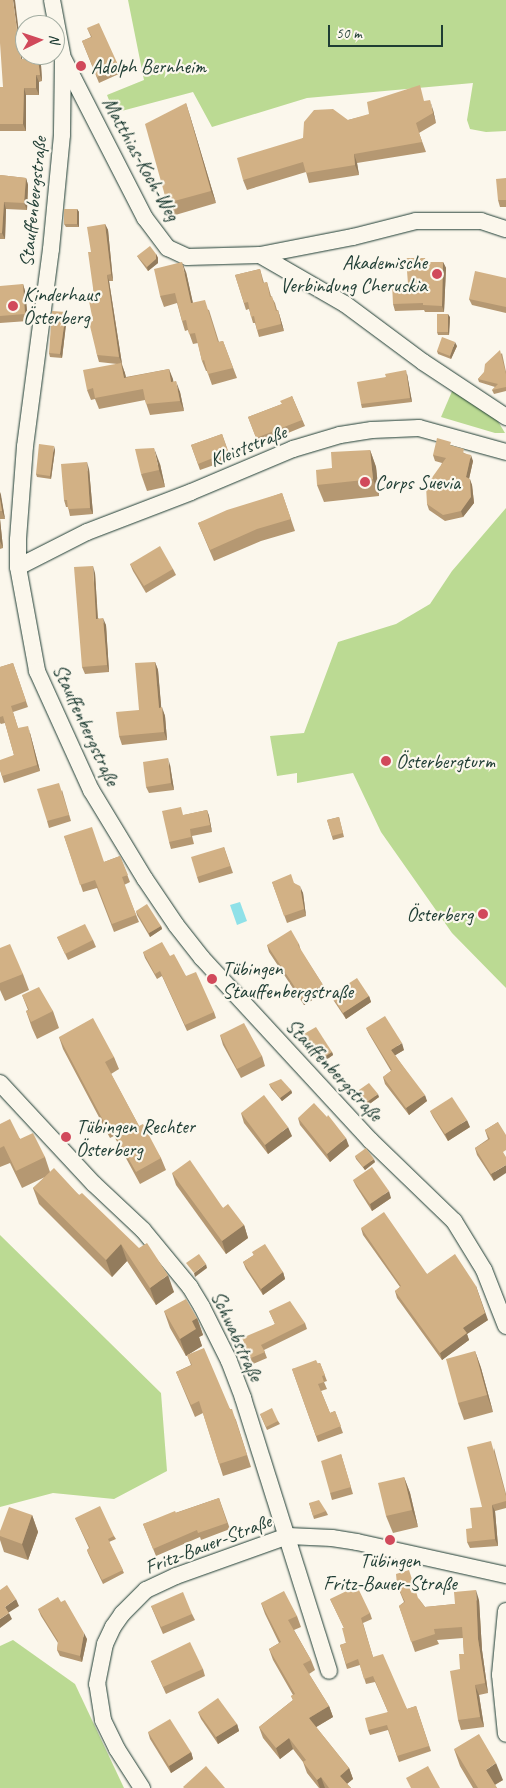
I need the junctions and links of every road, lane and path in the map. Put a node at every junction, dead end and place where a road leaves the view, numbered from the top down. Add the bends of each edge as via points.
1 (52, 0) edge
2 (55, 15) edge
3 (65, 63) edge
4 (63, 65) edge
5 (506, 230) edge
6 (260, 255) junction
7 (506, 417) edge
8 (506, 452) edge
9 (18, 567) junction
10 (0, 1083) edge
11 (506, 1326) edge
12 (288, 1536) junction
13 (506, 1575) edge
14 (506, 1611) edge
15 (329, 1671) dead end
16 (506, 1734) edge
17 (142, 1788) edge

1 - 2 street, Stauffenbergstraße
3 - 6 street, Matthias-Koch-Weg via 145,218 168,248 187,256
4 - 9 street, Stauffenbergstraße via 62,135 51,249 25,446
5 - 6 street, Matthias-Koch-Weg via 481,221 416,221
6 - 7 street via 345,304 423,362
8 - 9 street, Kleiststraße via 419,428 340,435 293,449 87,532
9 - 11 street, Stauffenbergstraße via 37,672 91,790 145,879 217,975 370,1140 454,1221 484,1270
10 - 12 street, Schwabstraße via 94,1184 143,1230 190,1287 228,1361
12 - 13 street, Fritz-Bauer-Straße via 357,1542
12 - 15 street, Schwabstraße
12 - 17 street, Fritz-Bauer-Straße via 146,1590 113,1627 105,1644 97,1684 103,1720
14 - 16 street via 500,1675

